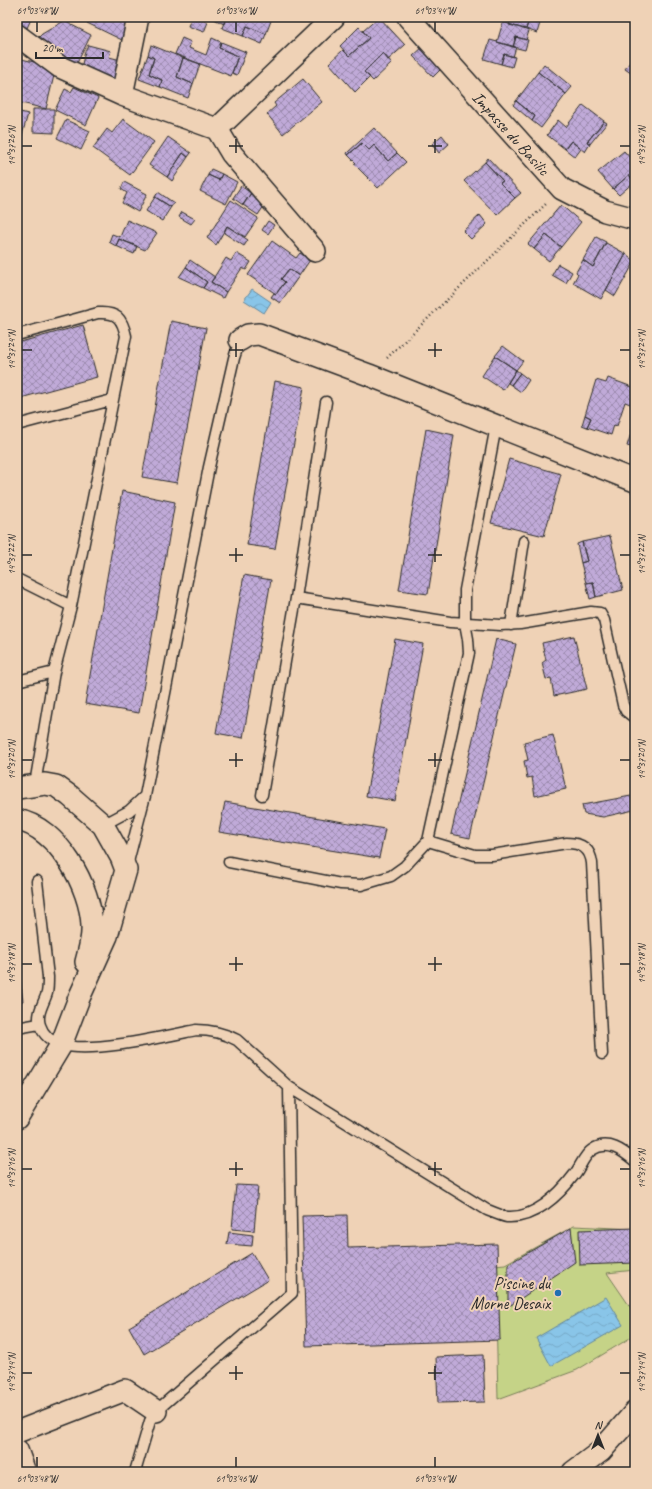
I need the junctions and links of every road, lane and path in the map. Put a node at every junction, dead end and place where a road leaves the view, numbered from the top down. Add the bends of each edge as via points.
1 (138, 17) edge
2 (334, 17) edge
3 (408, 17) edge
4 (17, 35) edge
5 (122, 95) junction
6 (218, 129) junction
7 (562, 188) junction
8 (635, 219) edge
9 (315, 251) dead end
10 (17, 335) edge
11 (240, 340) joint
12 (369, 375) junction
13 (112, 400) junction
14 (326, 402) dead end
15 (17, 425) edge
16 (496, 426) junction
17 (635, 481) edge
18 (524, 541) dead end
19 (17, 579) edge
20 (296, 598) junction
21 (71, 606) junction
22 (464, 623) junction
23 (511, 625) junction
24 (54, 672) junction
25 (17, 681) edge
26 (635, 718) edge
27 (22, 787) edge
28 (262, 795) dead end
29 (145, 796) junction
30 (19, 820) edge
31 (103, 825) junction
32 (428, 841) junction
33 (229, 862) dead end
34 (123, 878) junction
35 (37, 881) dead end
36 (87, 897) junction
37 (79, 998) junction
38 (39, 1024) junction
39 (17, 1028) edge
40 (62, 1045) junction
41 (602, 1054) dead end
42 (289, 1087) junction
43 (23, 1094) edge
44 (17, 1118) edge
45 (635, 1161) edge
46 (156, 1411) junction
47 (635, 1412) edge
48 (17, 1432) edge
49 (17, 1450) edge
50 (25, 1472) edge
51 (135, 1472) edge
52 (573, 1472) edge

1 - 5 street
2 - 6 street
3 - 7 street, Impasse du Basilic
4 - 5 street via 60,67
5 - 6 street
6 - 9 street via 232,154
7 - 8 street, Impasse du Basilic via 605,211
7 - 12 path
10 - 13 lane via 98,313 116,316 123,323 126,336
11 - 12 street via 248,335 259,334
11 - 29 lane via 209,467
12 - 16 street
13 - 15 lane
13 - 21 lane
14 - 20 lane
16 - 17 street
16 - 22 lane via 466,580
18 - 23 lane
19 - 21 lane
20 - 22 lane
20 - 28 lane
21 - 24 lane
22 - 23 lane
22 - 32 lane via 469,652
23 - 26 lane via 591,612 600,613 604,620 623,705
24 - 25 lane
24 - 27 lane
27 - 31 street via 45,784 56,786
29 - 31 lane via 129,811
29 - 34 lane
30 - 36 street via 48,837 70,861
31 - 34 street via 121,857
32 - 33 lane via 405,866 391,876 361,885 341,884
32 - 41 lane via 475,855 492,855 567,842 578,843 586,849 592,863
34 - 36 street via 104,902
34 - 37 street via 107,936
35 - 38 lane via 48,977 47,993 40,1012
36 - 37 street via 92,934
37 - 40 street
38 - 39 lane
38 - 40 lane via 45,1035
40 - 42 lane via 104,1046 207,1030 237,1040
40 - 43 street
42 - 45 lane via 487,1210 506,1217 528,1214 548,1203 574,1175 591,1150 608,1145 624,1151
42 - 46 lane via 292,1293
43 - 44 street
46 - 48 street via 125,1390
46 - 51 lane via 150,1421
47 - 52 street via 602,1451
49 - 50 street

